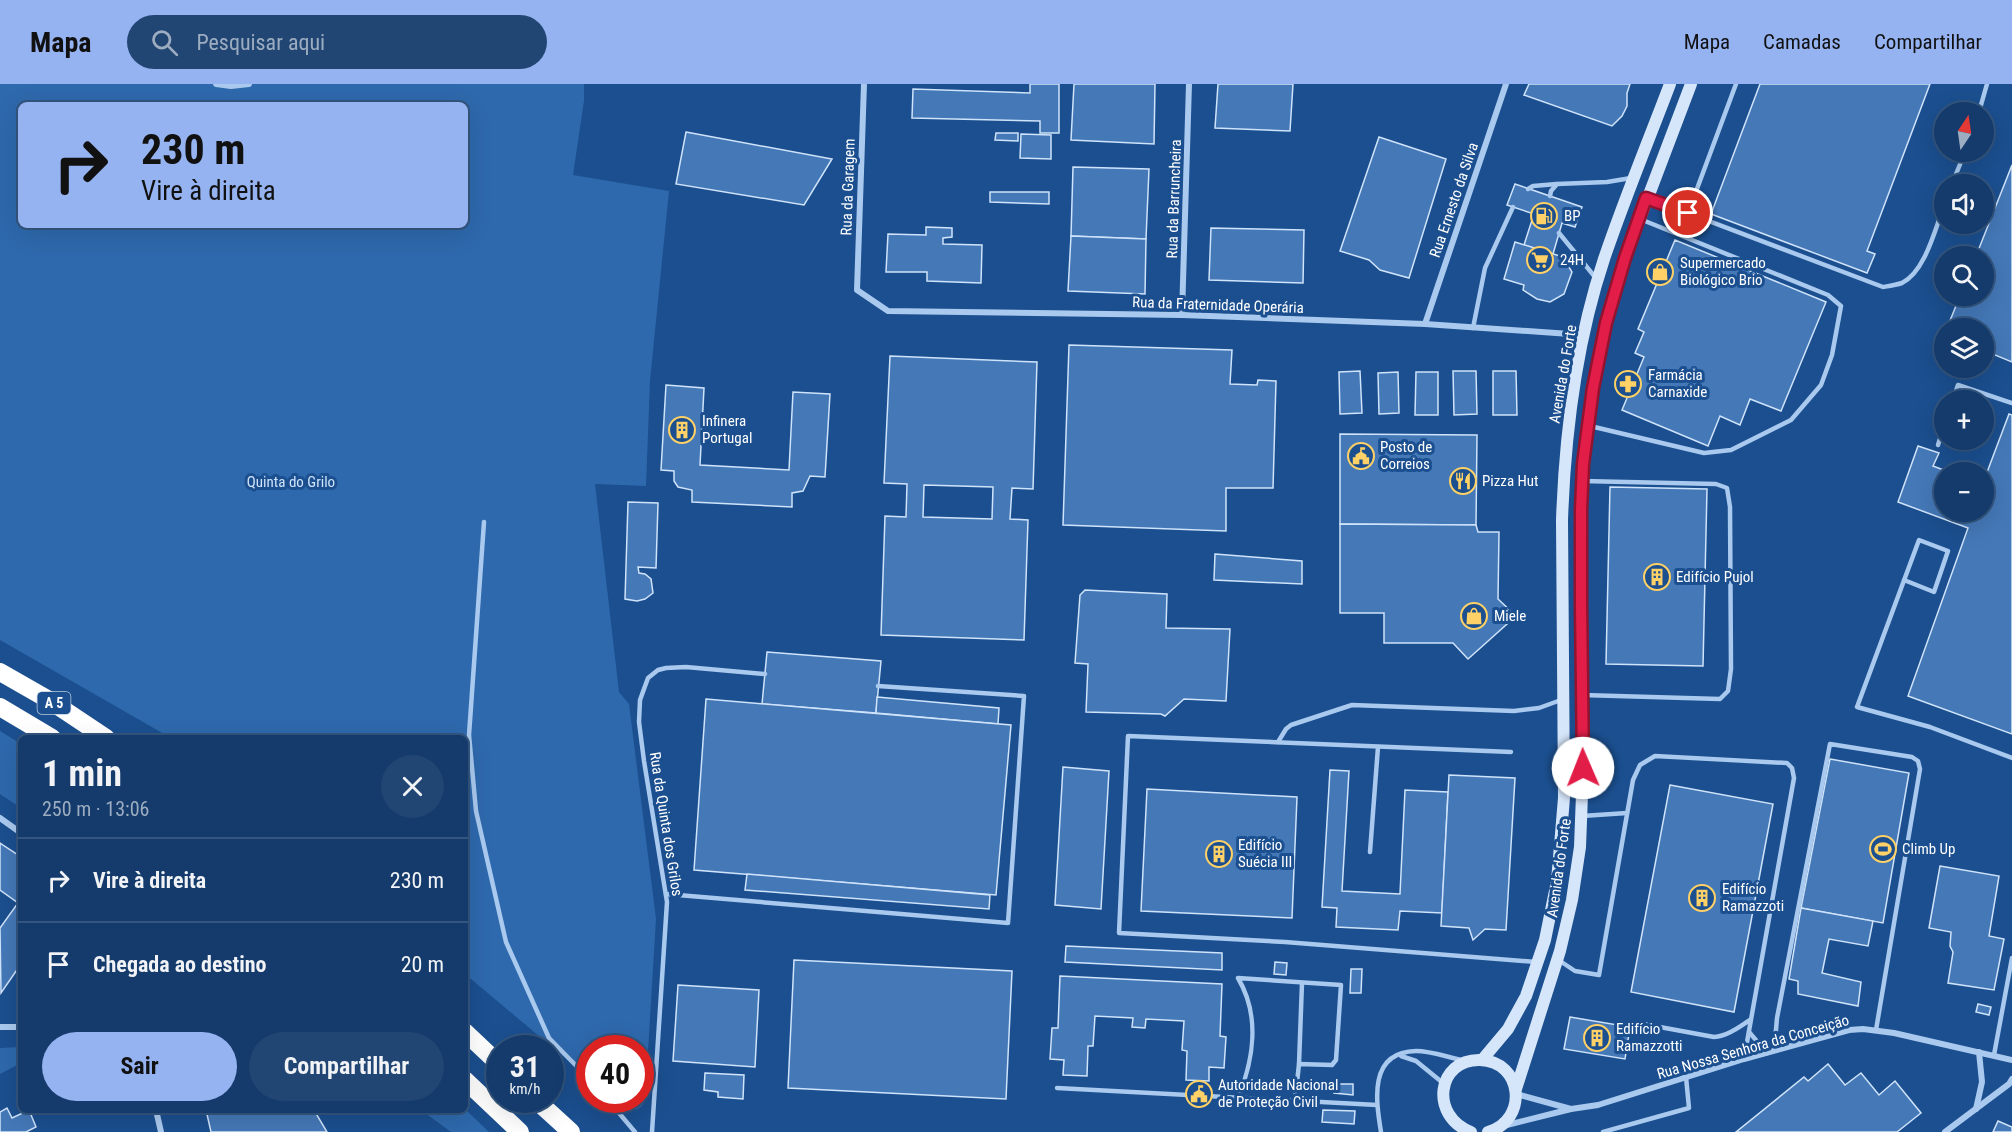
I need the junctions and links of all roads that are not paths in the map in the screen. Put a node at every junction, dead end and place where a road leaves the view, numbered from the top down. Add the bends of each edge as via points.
1 (216, 84) edge
2 (249, 84) edge
3 (864, 84) edge
4 (1189, 84) edge
5 (1506, 84) edge
6 (1670, 84) edge
7 (1690, 84) edge
8 (1736, 84) edge
9 (1988, 84) edge
10 (1982, 102) edge
11 (1635, 174) junction
12 (1557, 184) junction
13 (1528, 189) dead end
14 (1550, 196) dead end
15 (1646, 198) junction
16 (1513, 207) dead end
17 (1688, 213) junction
18 (1638, 219) junction
19 (1934, 232) edge
20 (1559, 233) dead end
21 (1598, 281) junction
22 (857, 290) joint
23 (1182, 315) junction
24 (1425, 324) junction
25 (1473, 327) junction
26 (1584, 335) junction
27 (1956, 390) edge
28 (1973, 390) edge
29 (1994, 397) edge
30 (2012, 403) edge
31 (1588, 425) junction
32 (1582, 481) junction
33 (484, 522) dead end
34 (1904, 580) junction
35 (0, 672) edge
36 (765, 674) dead end
37 (879, 686) dead end
38 (1582, 695) junction
39 (1564, 699) junction
40 (0, 707) edge
41 (47, 735) edge
42 (102, 735) edge
43 (1278, 742) junction
44 (1378, 747) junction
45 (1511, 752) dead end
46 (2012, 758) edge
47 (1627, 813) junction
48 (1582, 816) junction
49 (0, 818) edge
50 (18, 831) edge
51 (1370, 852) dead end
52 (666, 894) junction
53 (2012, 958) edge
54 (1558, 959) junction
55 (1539, 963) junction
56 (1302, 982) junction
57 (1750, 1020) junction
58 (1638, 1023) dead end
59 (0, 1027) edge
60 (18, 1027) edge
61 (1876, 1030) junction
62 (1748, 1032) junction
63 (468, 1035) edge
64 (1776, 1050) junction
65 (486, 1052) edge
66 (1979, 1052) junction
67 (1767, 1053) junction
68 (1398, 1055) junction
69 (1994, 1055) junction
70 (2012, 1057) edge
71 (1744, 1059) junction
72 (1482, 1060) junction
73 (1467, 1062) junction
74 (1299, 1064) junction
75 (576, 1066) edge
76 (1686, 1077) junction
77 (2012, 1079) edge
78 (468, 1083) edge
79 (1445, 1084) junction
80 (1057, 1088) dead end
81 (1516, 1091) junction
82 (1238, 1098) junction
83 (1295, 1101) junction
84 (1377, 1105) junction
85 (1571, 1109) junction
86 (1976, 1109) junction
87 (157, 1113) edge
88 (550, 1113) edge
89 (619, 1113) edge
90 (1451, 1127) edge
91 (1494, 1130) edge
92 (161, 1132) edge
93 (520, 1132) edge
94 (571, 1132) edge
95 (635, 1132) edge
96 (652, 1132) edge
97 (1381, 1132) edge
98 (1471, 1132) edge
99 (1603, 1132) edge
100 (1945, 1132) edge

1 - 2 street
3 - 22 street, Rua da Garagem
4 - 23 street, Rua da Barruncheira
5 - 24 street, Rua Ernesto da Silva
6 - 11 street, Avenida do Forte
7 - 15 street, Avenida do Forte
8 - 17 lane
9 - 10 lane
11 - 12 lane via 1621,181
11 - 21 street, Avenida do Forte
12 - 13 lane
12 - 14 lane
15 - 17 lane
15 - 18 street, Avenida do Forte
16 - 25 lane via 1485,268
17 - 19 lane via 1883,287 1912,276 1923,261
18 - 31 street, Avenida do Forte via 1606,323
18 - 31 lane via 1828,295 1841,306 1832,355 1821,386 1791,420 1731,450 1704,453
20 - 21 lane
21 - 26 street, Avenida do Forte
22 - 23 street, Rua da Fraternidade Operária via 888,312
23 - 24 street, Rua da Fraternidade Operária
24 - 25 street, Rua da Fraternidade Operária
25 - 26 street, Rua da Fraternidade Operária
26 - 39 street, Avenida do Forte via 1564,474
27 - 28 lane via 1958,385
29 - 30 lane
31 - 32 street, Avenida do Forte
32 - 38 street, Avenida do Forte
32 - 38 lane via 1716,484 1726,488 1730,507 1731,656 1728,691 1720,699
33 - 75 lane via 469,735 476,811 506,942 549,1038
34 - 34 lane via 1934,592 1948,551 1919,540
34 - 46 lane via 1857,707 1930,727
35 - 42 highway, A 5
36 - 52 lane, Rua da Quinta dos Grilos via 686,667 658,670 648,678 640,700 639,722
37 - 52 lane via 1024,696 1008,923
38 - 48 street, Avenida do Forte
39 - 43 lane via 1514,711 1352,705 1291,725
39 - 55 street, Avenida do Forte via 1560,849 1554,899
40 - 41 highway, A 5
43 - 44 lane
43 - 55 lane via 1128,736 1119,933
44 - 45 lane
44 - 51 lane
47 - 48 lane
47 - 54 lane via 1599,975 1575,970
47 - 57 lane via 1635,773 1654,756 1775,762 1792,768 1794,778
48 - 54 street, Avenida do Forte via 1572,900
49 - 50 street
52 - 96 lane, Rua da Quinta dos Grilos
53 - 69 lane
54 - 81 street, Avenida do Forte
55 - 72 street, Avenida do Forte via 1508,1029
56 - 74 lane
56 - 74 lane via 1341,985 1336,1060 1332,1065
56 - 82 lane via 1238,978 1253,1029 1250,1061
57 - 58 lane via 1734,1031 1714,1037
57 - 62 lane
59 - 60 street
61 - 64 street, Rua Nossa Senhora da Conceição via 1849,1030
61 - 64 lane via 1920,769 1912,757 1830,744 1777,1018
61 - 66 street, Rua Nossa Senhora da Conceição
62 - 67 lane
62 - 71 lane
63 - 65 highway
64 - 67 street, Rua Nossa Senhora da Conceição
66 - 69 street, Rua Nossa Senhora da Conceição
66 - 86 street via 1982,1082
67 - 71 street, Rua Nossa Senhora da Conceição
68 - 73 lane via 1422,1052
68 - 79 lane via 1416,1060
68 - 84 lane via 1380,1075
69 - 70 street, Rua Nossa Senhora da Conceição
71 - 76 street, Rua Nossa Senhora da Conceição
72 - 73 street
72 - 81 street via 1500,1066 1513,1080
73 - 79 street via 1454,1070
74 - 83 lane
76 - 85 street, Rua Nossa Senhora da Conceição via 1598,1105
76 - 99 lane via 1689,1108
77 - 86 street
78 - 93 highway
79 - 90 street via 1445,1109
80 - 82 lane
81 - 85 street, Rua Nossa Senhora da Conceição
81 - 91 street, Avenida do Forte via 1513,1113
82 - 83 lane
83 - 84 lane
84 - 97 lane
85 - 91 street, Rua Nossa Senhora da Conceição
86 - 100 street
87 - 92 street
88 - 94 highway
89 - 95 lane
90 - 98 street

